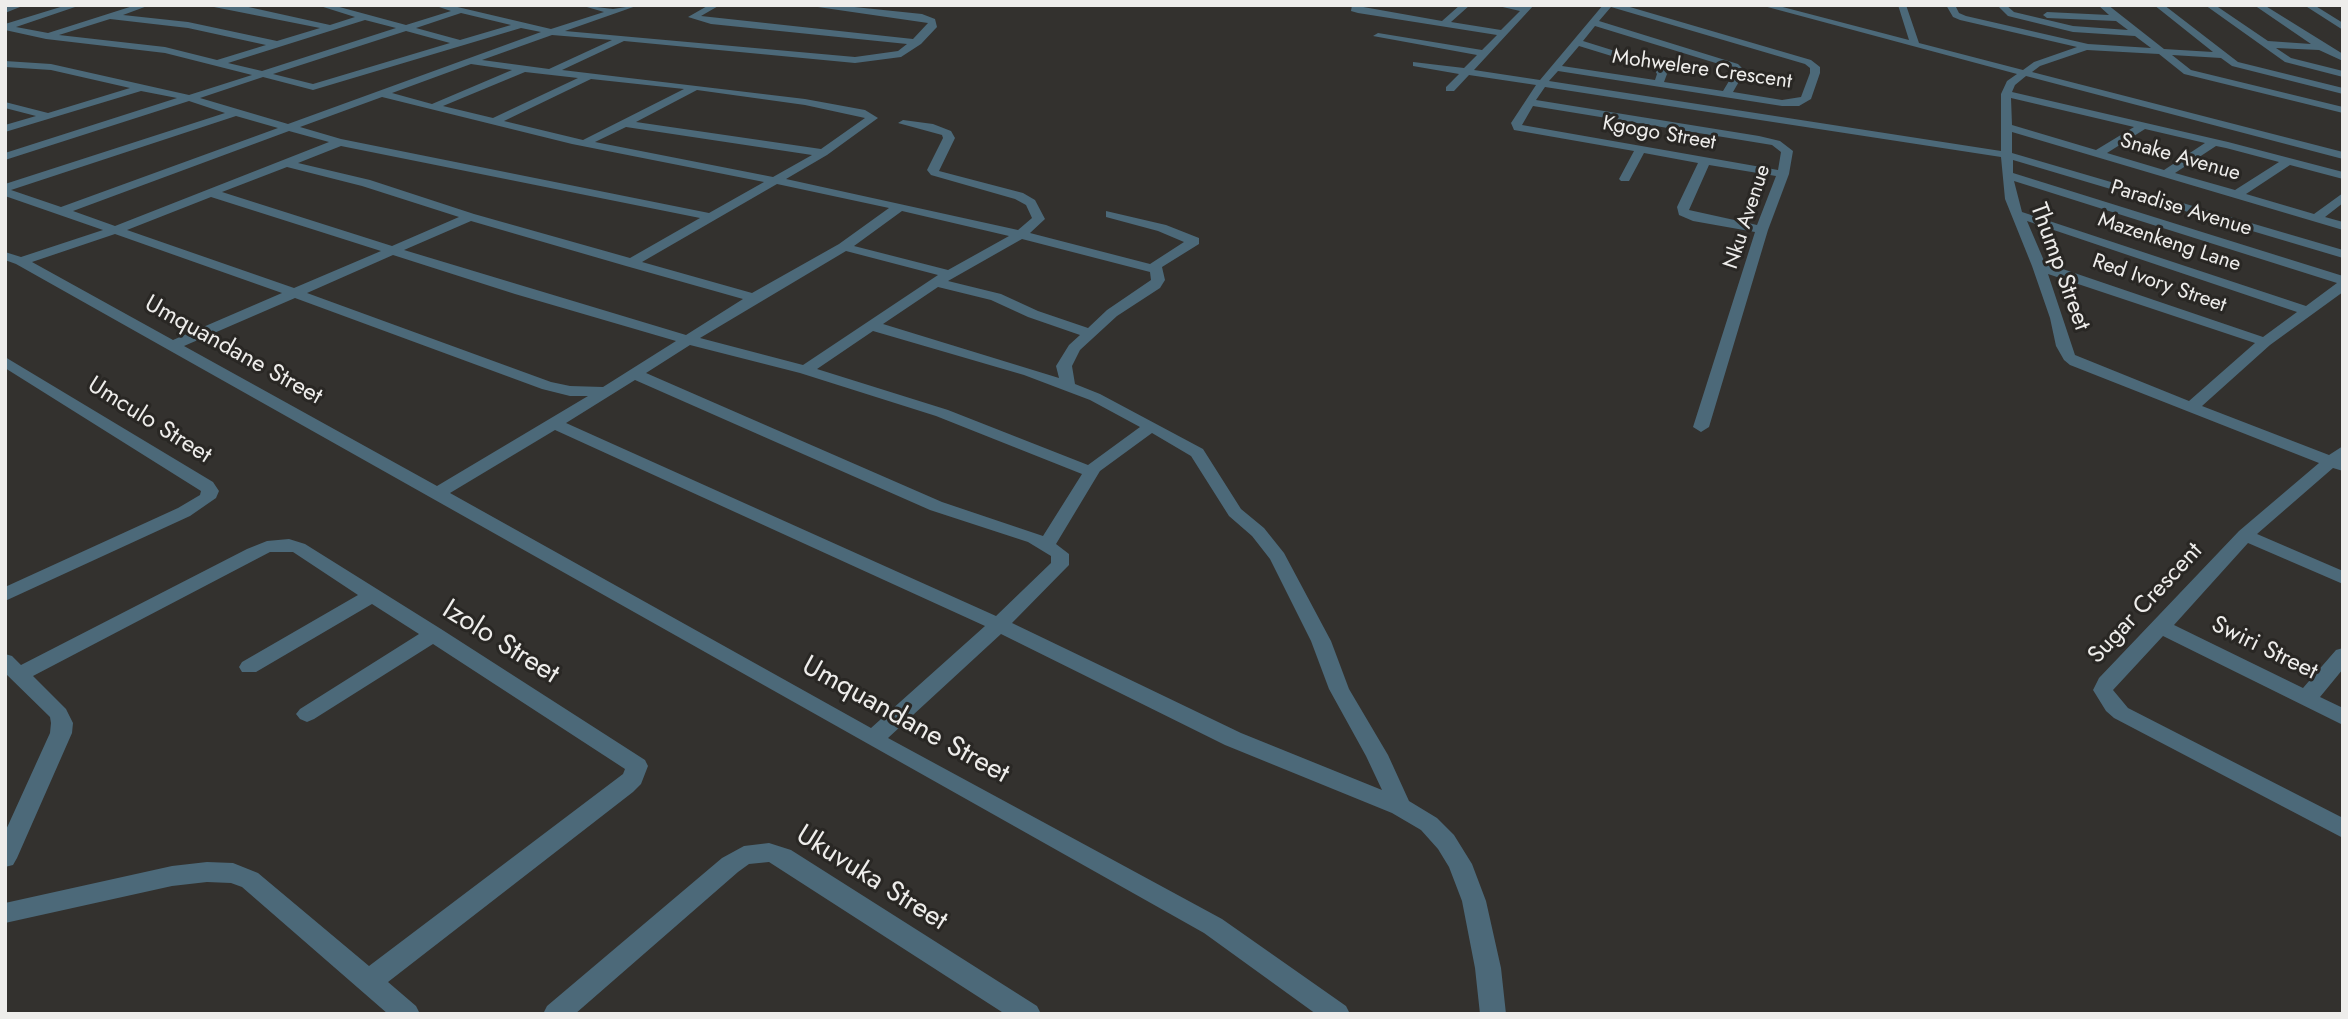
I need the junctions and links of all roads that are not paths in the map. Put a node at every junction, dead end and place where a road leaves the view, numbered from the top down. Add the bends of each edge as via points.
1 (20, 5) edge
2 (77, 5) edge
3 (146, 5) edge
4 (208, 5) edge
5 (321, 5) edge
6 (437, 5) edge
7 (584, 5) edge
8 (635, 5) edge
9 (716, 5) edge
10 (808, 5) edge
11 (881, 5) edge
12 (1411, 5) edge
13 (1466, 5) edge
14 (1498, 5) edge
15 (1610, 5) edge
16 (1764, 5) edge
17 (1902, 5) edge
18 (1950, 5) edge
19 (2001, 5) edge
20 (2102, 5) edge
21 (2158, 5) edge
22 (2209, 5) edge
23 (2258, 5) edge
24 (2308, 5) edge
25 (1356, 6) edge
26 (1528, 7) edge
27 (5, 10) edge
28 (460, 11) junction
29 (863, 11) junction
30 (614, 12) junction
31 (2325, 15) junction
32 (109, 16) junction
33 (1398, 16) junction
34 (2343, 16) edge
35 (365, 17) junction
36 (2120, 18) junction
37 (2030, 19) junction
38 (1592, 22) junction
39 (1443, 24) junction
40 (520, 25) junction
41 (5, 27) edge
42 (2343, 27) edge
43 (330, 28) junction
44 (406, 29) junction
45 (551, 32) junction
46 (1503, 33) junction
47 (2139, 33) junction
48 (46, 36) junction
49 (1378, 36) dead end
50 (620, 40) junction
51 (918, 42) junction
52 (1577, 42) junction
53 (461, 43) junction
54 (276, 44) junction
55 (2263, 44) junction
56 (1915, 45) junction
57 (2086, 47) junction
58 (2322, 47) junction
59 (2343, 49) edge
60 (2161, 51) junction
61 (1485, 53) junction
62 (2221, 55) junction
63 (2343, 58) edge
64 (221, 62) junction
65 (471, 62) junction
66 (5, 64) edge
67 (1416, 64) dead end
68 (1555, 68) junction
69 (524, 69) junction
70 (550, 72) junction
71 (1468, 72) junction
72 (263, 74) junction
73 (2026, 74) junction
74 (2343, 74) edge
75 (587, 76) junction
76 (1658, 83) junction
77 (1541, 85) junction
78 (695, 87) junction
79 (141, 88) junction
80 (1450, 89) dead end
81 (2343, 91) edge
82 (1727, 93) junction
83 (382, 94) junction
84 (2006, 94) junction
85 (190, 98) junction
86 (1530, 102) junction
87 (5, 105) edge
88 (433, 107) junction
89 (2343, 110) edge
90 (236, 113) junction
91 (48, 116) junction
92 (494, 122) junction
93 (903, 123) dead end
94 (625, 124) junction
95 (2143, 126) junction
96 (2006, 127) junction
97 (287, 128) junction
98 (5, 129) edge
99 (340, 142) junction
100 (2214, 142) junction
101 (585, 144) junction
102 (1640, 150) junction
103 (822, 153) junction
104 (2097, 154) junction
105 (2008, 155) junction
106 (2343, 156) edge
107 (5, 157) edge
108 (1705, 161) junction
109 (2287, 162) junction
110 (285, 163) junction
111 (1783, 174) junction
112 (2165, 174) junction
113 (2007, 175) junction
114 (2343, 176) edge
115 (1625, 179) dead end
116 (777, 181) junction
117 (5, 190) edge
118 (212, 193) junction
119 (2236, 195) junction
120 (2343, 197) edge
121 (899, 207) junction
122 (61, 211) junction
123 (1110, 214) dead end
124 (2017, 214) junction
125 (470, 217) junction
126 (711, 217) junction
127 (2316, 218) junction
128 (2343, 226) edge
129 (116, 230) junction
130 (1762, 230) junction
131 (1020, 234) junction
132 (844, 247) junction
133 (391, 251) junction
134 (2343, 254) edge
135 (5, 256) edge
136 (21, 261) junction
137 (631, 263) junction
138 (2039, 266) junction
139 (1153, 269) junction
140 (950, 274) junction
141 (2343, 280) edge
142 (936, 282) junction
143 (2343, 285) edge
144 (295, 293) junction
145 (754, 298) junction
146 (2308, 311) junction
147 (873, 327) junction
148 (1089, 333) junction
149 (689, 340) junction
150 (2265, 342) junction
151 (171, 346) junction
152 (5, 361) edge
153 (805, 370) junction
154 (633, 373) junction
155 (1068, 386) junction
156 (603, 391) junction
157 (2192, 406) junction
158 (554, 424) junction
159 (1151, 426) junction
160 (1702, 427) dead end
161 (2339, 460) edge
162 (1091, 472) junction
163 (435, 494) junction
164 (2245, 535) junction
165 (1047, 544) junction
166 (2343, 578) edge
167 (5, 595) edge
168 (372, 595) junction
169 (999, 625) junction
170 (2161, 627) junction
171 (433, 634) junction
172 (2343, 655) edge
173 (13, 667) edge
174 (248, 667) dead end
175 (2306, 699) junction
176 (307, 715) dead end
177 (2343, 717) edge
178 (873, 739) junction
179 (1401, 808) junction
180 (2343, 829) edge
181 (5, 858) edge
182 (5, 913) edge
183 (369, 982) junction
184 (407, 1014) edge
185 (556, 1014) edge
186 (1028, 1014) edge
187 (1337, 1014) edge
188 (1493, 1014) edge

1 - 27 street
2 - 41 street
3 - 32 street
4 - 43 street
5 - 35 street
6 - 28 street
7 - 30 street
8 - 30 street
9 - 51 street via 691,18
10 - 29 street
11 - 29 street
12 - 33 street
13 - 39 street
14 - 26 street
15 - 38 street
15 - 82 street, Mohwelere Crescent via 1802,58 1815,67 1804,102 1782,103
16 - 56 street
17 - 56 street
18 - 57 street via 1963,18
19 - 37 street via 2011,14
20 - 36 street
21 - 62 street
22 - 55 street
23 - 58 street
24 - 31 street
25 - 33 street via 1354,9
26 - 46 street
28 - 40 street
28 - 44 street
29 - 51 street via 932,21 933,29
30 - 45 street
31 - 34 street
31 - 42 street
32 - 48 street
32 - 54 street via 187,25
33 - 39 street
35 - 43 street
35 - 44 street
36 - 37 street via 2046,15
36 - 47 street
37 - 47 street via 2079,30
38 - 52 street
38 - 82 street via 1735,66 1740,71
39 - 46 street
40 - 45 street
40 - 53 street
41 - 48 street
43 - 54 street
44 - 53 street
44 - 72 street
45 - 50 street
45 - 65 street
46 - 61 street
47 - 60 street
48 - 64 street via 149,47
49 - 61 street
50 - 51 street via 859,60 896,56
50 - 70 street
52 - 68 street
52 - 76 street via 1657,67 1662,74
53 - 72 street via 319,87
54 - 64 street
55 - 58 street
55 - 74 street via 2288,60
56 - 73 street
57 - 60 street
57 - 73 street via 2040,62
58 - 59 street
58 - 63 street
60 - 62 street
60 - 89 street via 2188,72
61 - 71 street
62 - 81 street via 2248,69
64 - 72 street
65 - 69 street
65 - 83 street
66 - 79 street via 51,67
67 - 71 street
68 - 76 street, Mohwelere Crescent
68 - 77 street
69 - 70 street
69 - 88 street
70 - 75 street
71 - 77 street
71 - 80 street
72 - 85 street
73 - 84 street via 2011,83
73 - 106 street
75 - 78 street
75 - 92 street
76 - 82 street, Mohwelere Crescent
77 - 86 street
77 - 105 street
78 - 94 street
78 - 103 street via 872,116 873,120
79 - 85 street
79 - 91 street
83 - 88 street
83 - 97 street
84 - 95 street
84 - 96 street, Thump Street
85 - 90 street
85 - 107 street
86 - 102 street, Kgogo Street via 1516,123 1518,128
86 - 111 street, Nku Avenue via 1768,141 1787,151
87 - 91 street
88 - 92 street
90 - 97 street
90 - 117 street
91 - 98 street
92 - 101 street
93 - 131 street via 947,133 935,173 1027,200 1039,219
94 - 101 street
94 - 103 street
95 - 100 street
95 - 104 street
96 - 104 street, Snake Avenue
96 - 105 street, Thump Street
97 - 99 street
97 - 122 street
99 - 110 street
99 - 126 street
100 - 109 street
100 - 112 street
101 - 116 street
102 - 108 street, Kgogo Street
102 - 115 street
103 - 116 street
104 - 112 street, Snake Avenue
105 - 113 street, Thump Street
105 - 134 street
108 - 111 street, Kgogo Street
108 - 130 street via 1683,212
109 - 114 street
109 - 119 street
110 - 118 street
110 - 125 street
111 - 130 street, Nku Avenue
112 - 119 street, Snake Avenue
113 - 124 street, Thump Street
113 - 141 street, Paradise Avenue
116 - 121 street
116 - 126 street
117 - 122 street
118 - 129 street
118 - 133 street
119 - 127 street, Snake Avenue
120 - 127 street
121 - 131 street
121 - 132 street
122 - 129 street
123 - 139 street via 1194,241
124 - 138 street, Thump Street
124 - 146 street, Mazenkeng Lane
125 - 133 street
125 - 137 street
126 - 137 street
127 - 128 street, Snake Avenue
129 - 136 street
129 - 144 street
130 - 160 street, Nku Avenue
131 - 139 street
131 - 140 street
132 - 140 street
132 - 145 street
133 - 144 street
133 - 149 street
135 - 136 street, Umquandane Street
136 - 151 street, Umquandane Street
137 - 145 street
138 - 150 street, Red Ivory Street
138 - 157 street, Thump Street via 2069,357 2090,370
139 - 148 street via 1158,278 1155,285
140 - 142 street
142 - 147 street
142 - 148 street via 996,297
143 - 146 street
144 - 151 street
144 - 156 street via 547,386
145 - 149 street
146 - 150 street
147 - 153 street
147 - 155 street
148 - 155 street via 1064,366
149 - 153 street
149 - 154 street
150 - 157 street
151 - 163 street, Umquandane Street
152 - 167 street, Umculo Street via 211,491 184,512
153 - 162 street via 931,409
154 - 156 street
154 - 165 street via 936,506
155 - 159 street
156 - 158 street
157 - 161 street, Thump Street
158 - 163 street
158 - 169 street
159 - 162 street
159 - 179 street via 1205,461 1230,506 1278,557
161 - 164 street, Sugar Crescent
162 - 165 street
163 - 178 street, Umquandane Street
164 - 166 street
164 - 170 street, Sugar Crescent
165 - 169 street via 1060,554 1060,565
168 - 171 street, Izolo Street
168 - 173 street, Izolo Street via 299,548 267,547
168 - 174 street
169 - 178 street
169 - 179 street via 1233,738
170 - 175 street, Swiri Street
170 - 180 street, Sugar Crescent via 2106,683 2103,690 2113,706
171 - 176 street
171 - 183 street, Izolo Street via 637,766 625,786
172 - 175 street
173 - 181 street via 59,714 62,723
175 - 177 street, Swiri Street
178 - 187 street, Umquandane Street via 1213,926
179 - 188 street via 1429,824 1460,864 1474,901
182 - 183 street via 172,876 233,873 250,880
183 - 184 street
185 - 186 street, Ukuvuka Street via 730,865 744,855 769,852

